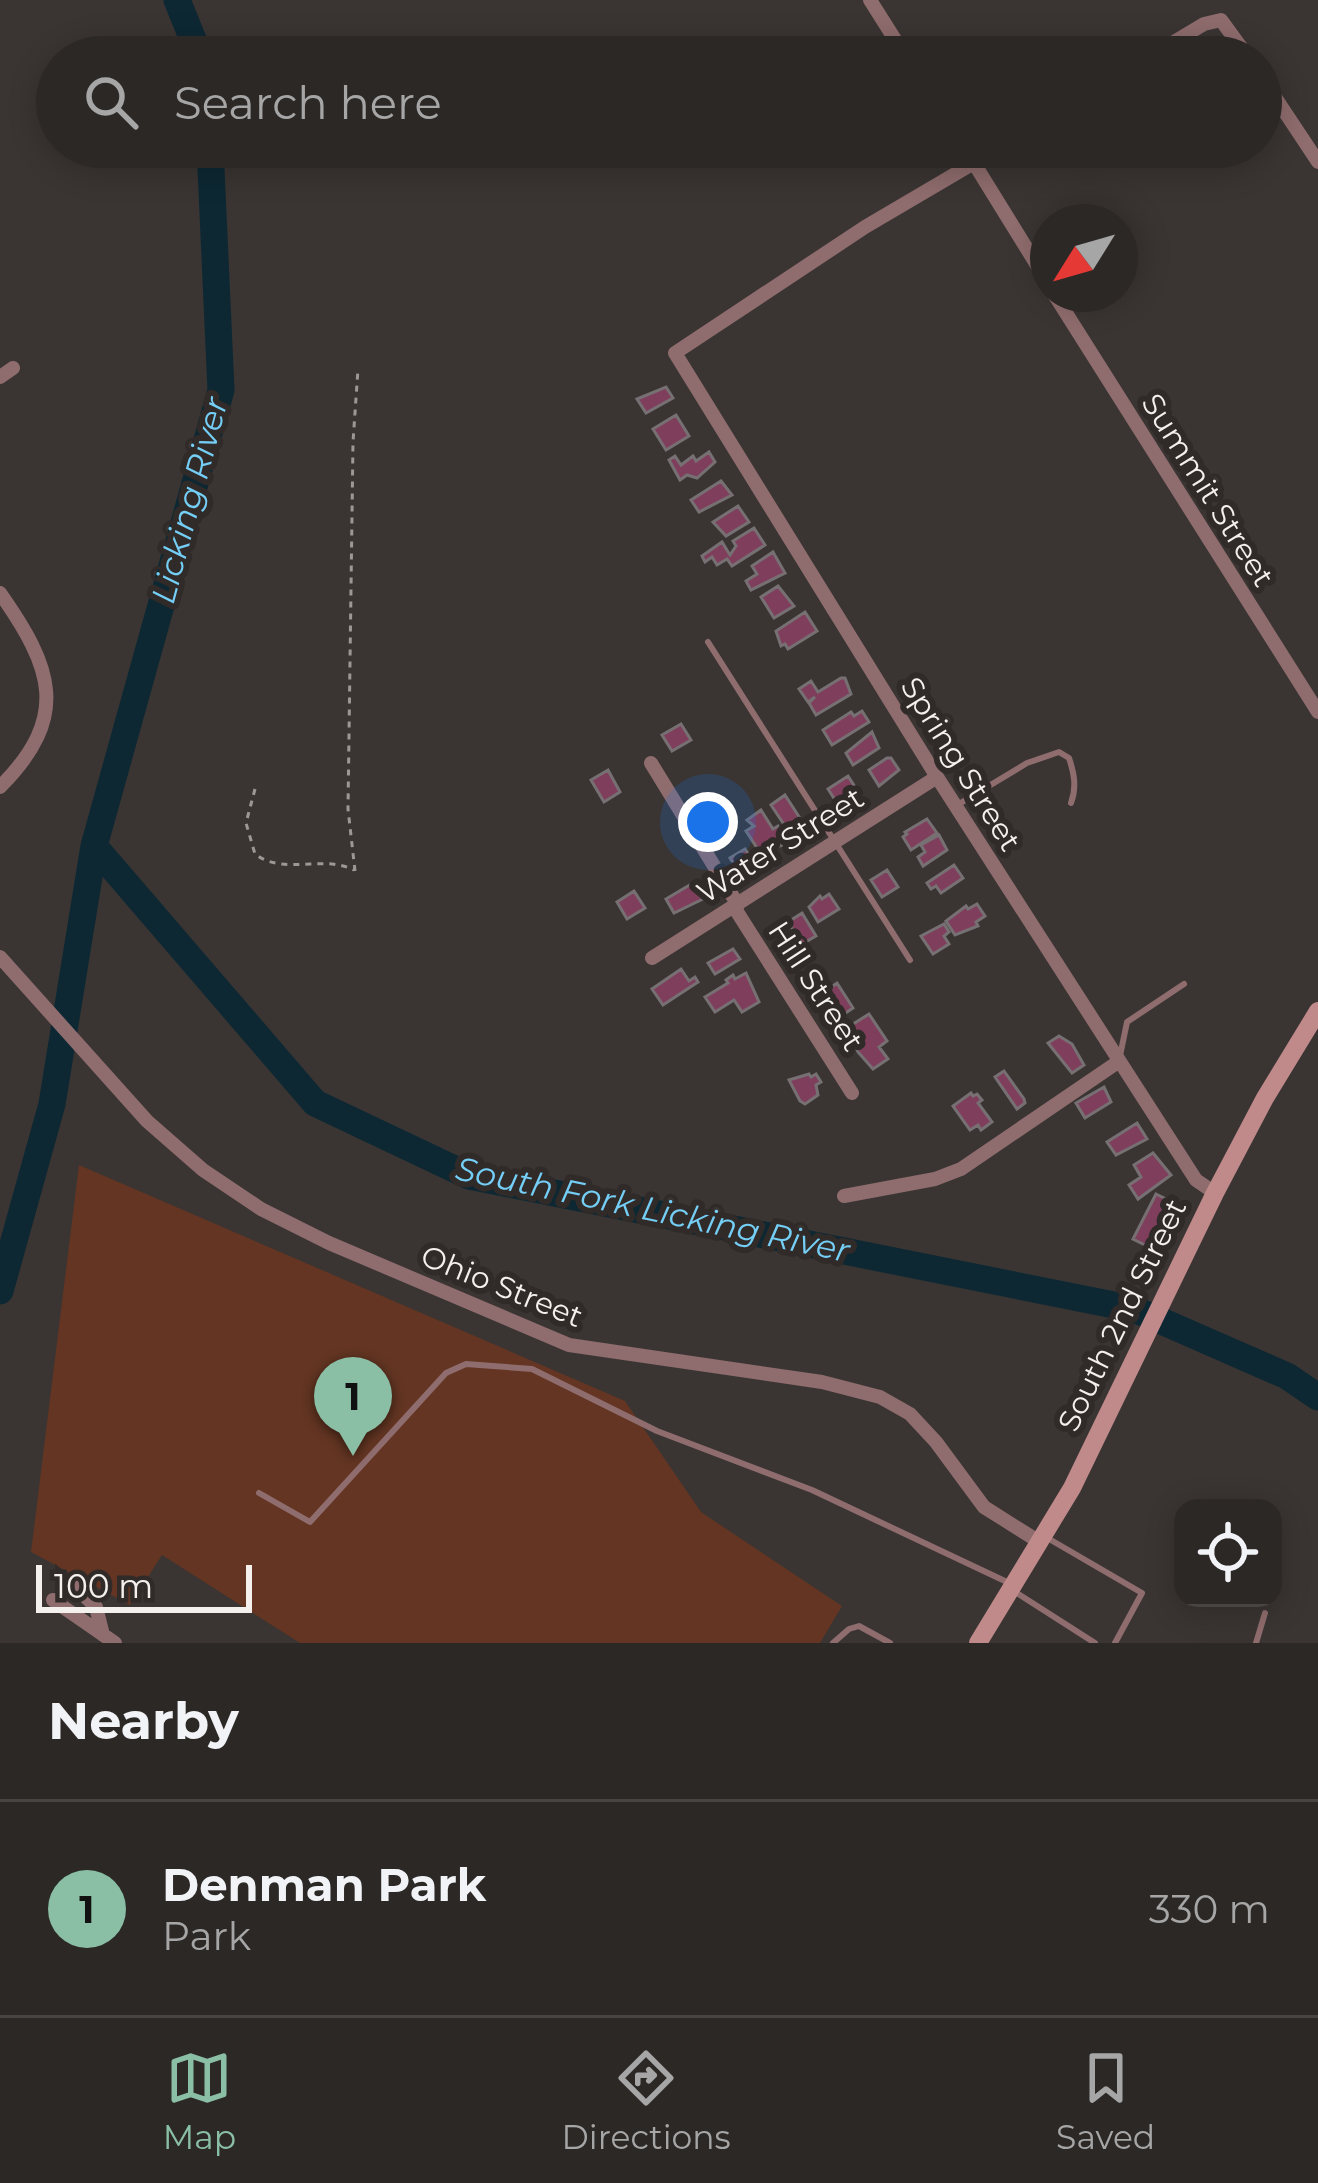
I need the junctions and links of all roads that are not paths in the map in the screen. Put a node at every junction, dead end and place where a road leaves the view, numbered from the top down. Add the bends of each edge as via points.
1 (870, 0) edge
2 (893, 36) edge
3 (1184, 36) edge
4 (1233, 36) edge
5 (1282, 108) edge
6 (1318, 162) edge
7 (965, 168) edge
8 (977, 168) edge
9 (1030, 254) edge
10 (1065, 312) edge
11 (0, 593) edge
12 (708, 642) dead end
13 (1318, 712) edge
14 (651, 763) dead end
15 (937, 777) junction
16 (0, 787) edge
17 (1071, 803) dead end
18 (956, 806) junction
19 (836, 842) junction
20 (736, 906) junction
21 (0, 957) edge
22 (652, 958) dead end
23 (910, 960) dead end
24 (1184, 984) dead end
25 (1318, 1011) edge
26 (1118, 1062) junction
27 (852, 1093) dead end
28 (1215, 1193) junction
29 (844, 1196) dead end
30 (259, 1493) dead end
31 (1040, 1538) junction
32 (70, 1582) joint
33 (1010, 1585) junction
34 (53, 1600) joint
35 (1265, 1612) dead end
36 (109, 1639) edge
37 (833, 1643) edge
38 (890, 1643) edge
39 (978, 1643) edge
40 (1095, 1643) edge
41 (1115, 1643) edge
42 (1256, 1643) edge

1 - 2 street
3 - 4 street via 1221,20
5 - 6 street
7 - 15 street, Spring Street via 675,353
8 - 9 street
10 - 13 street, Summit Street
11 - 16 street via 38,654 49,706
12 - 19 lane
14 - 20 street, Hill Street
15 - 18 street, Spring Street
15 - 19 street, Water Street
17 - 18 lane via 1072,766 1059,752
18 - 26 street, Spring Street
19 - 20 street, Water Street
19 - 23 lane
20 - 22 street, Water Street
20 - 27 street, Hill Street
21 - 31 street, Ohio Street via 174,1146 261,1209 569,1345 880,1396 910,1414 984,1507
24 - 26 lane via 1127,1022
25 - 28 street, South 2nd Street
26 - 28 street, Spring Street via 1196,1180
26 - 29 street via 961,1169
28 - 31 street, South 2nd Street
30 - 33 lane via 310,1522 446,1373 495,1364 532,1369
31 - 33 street, South 2nd Street
31 - 41 lane via 1142,1593
32 - 34 lane
32 - 36 street via 95,1607
33 - 39 street, South 2nd Street
33 - 40 lane
34 - 36 street
35 - 42 lane
37 - 38 lane via 859,1626

